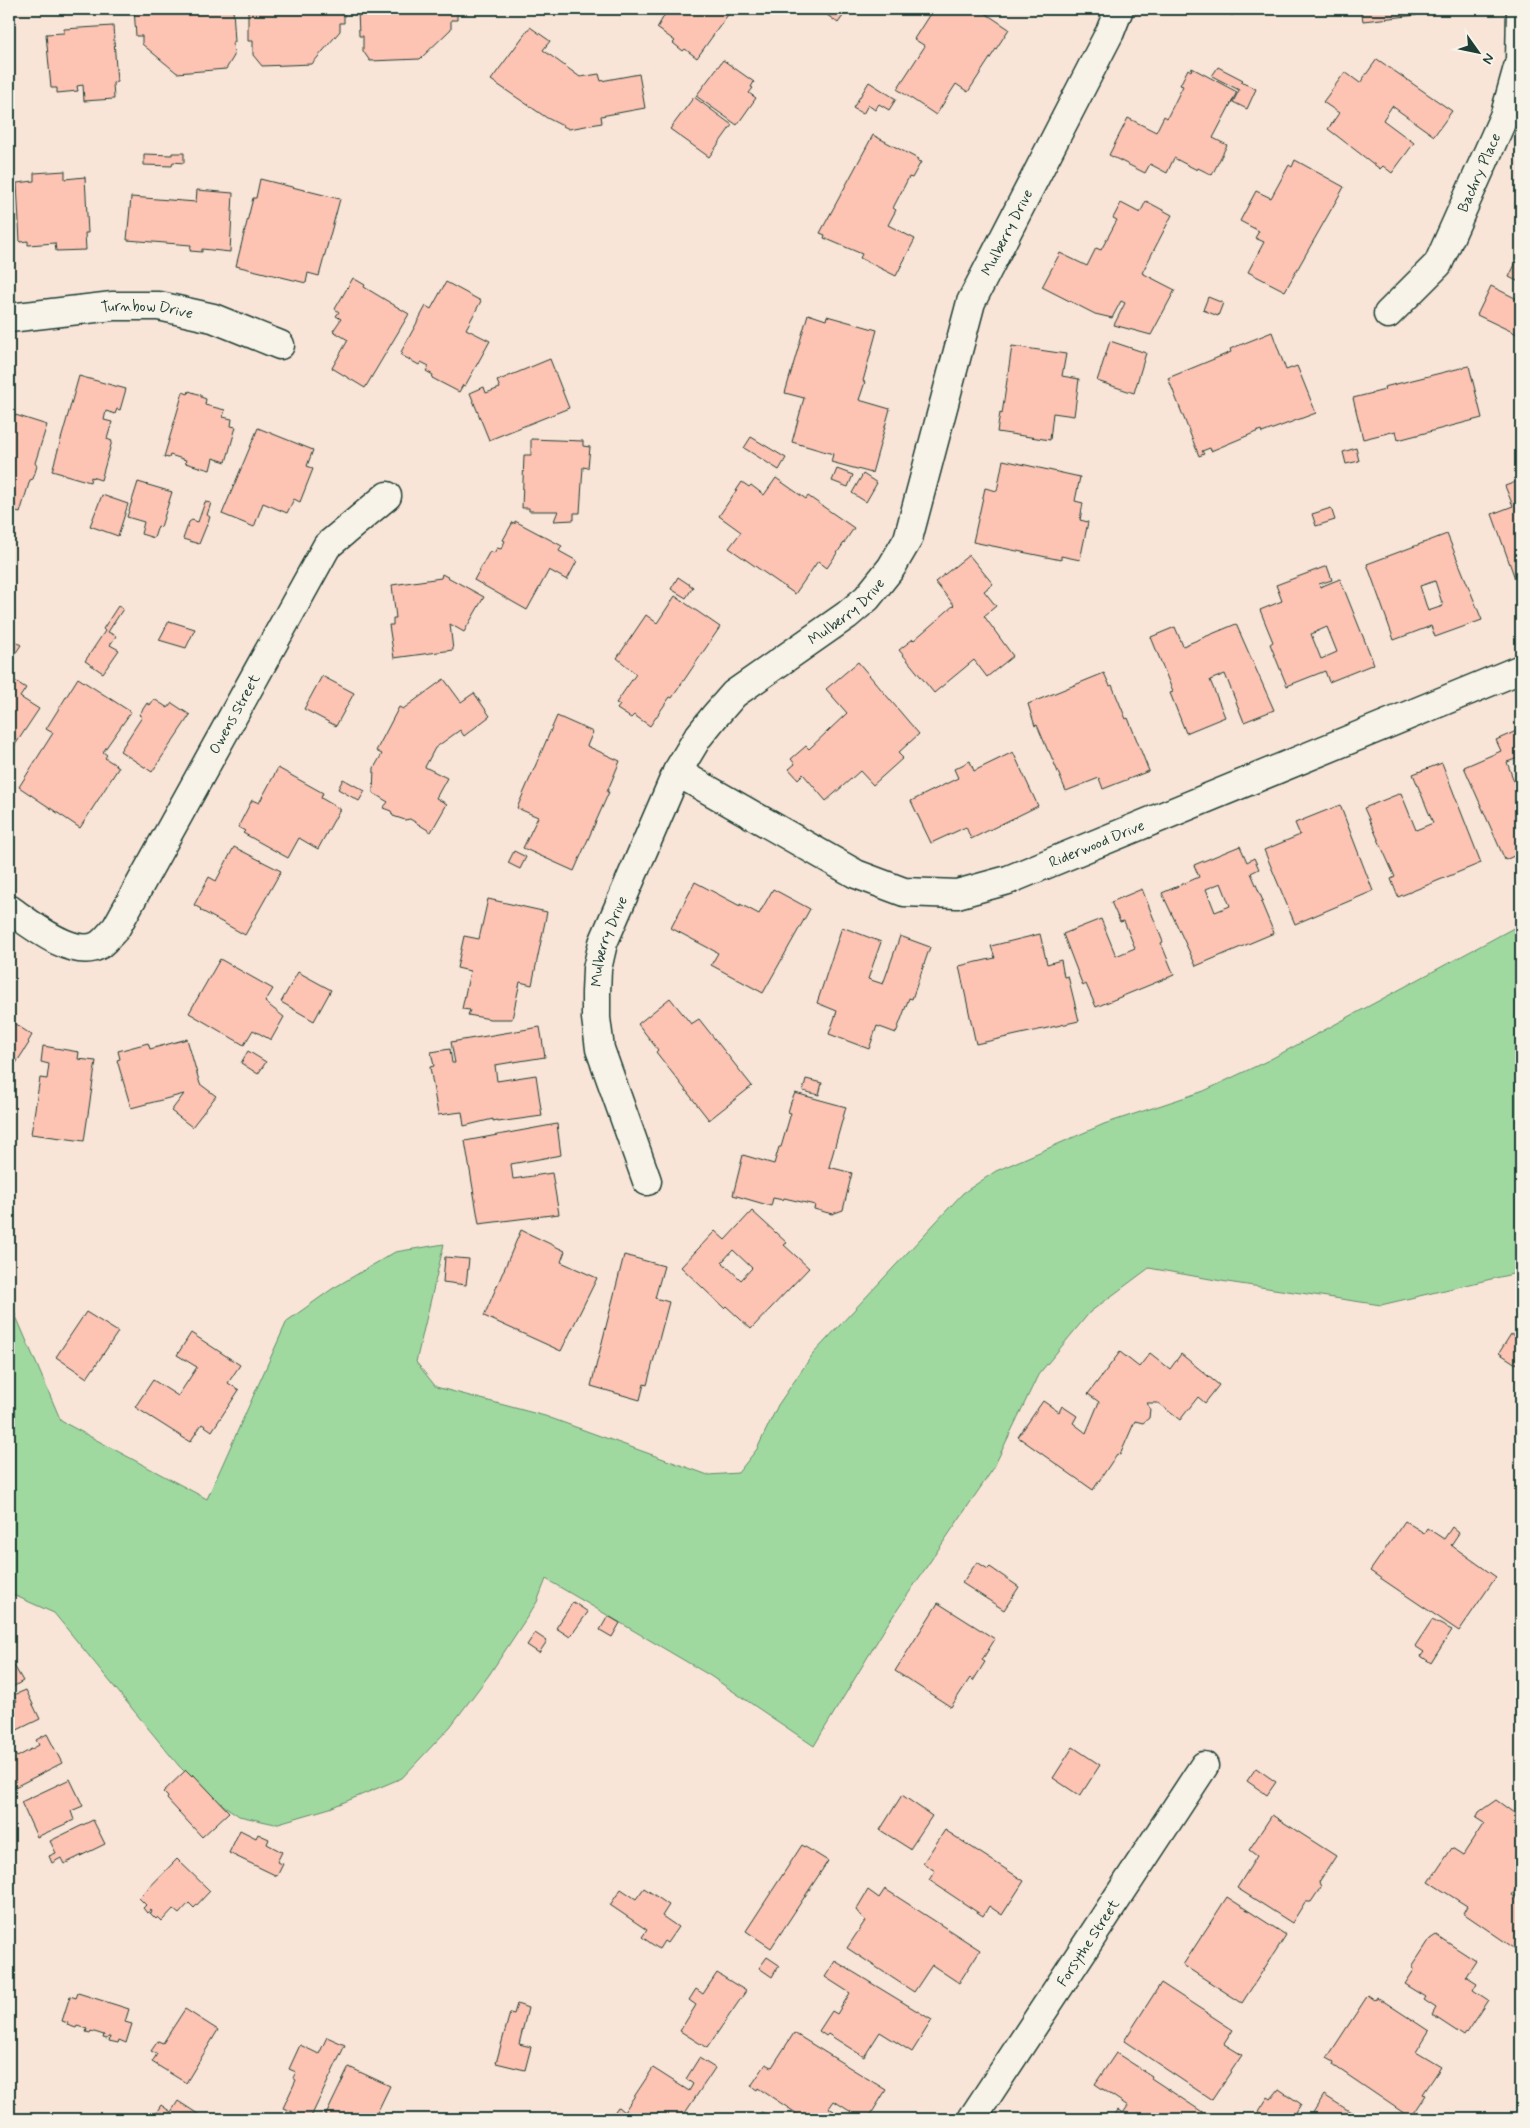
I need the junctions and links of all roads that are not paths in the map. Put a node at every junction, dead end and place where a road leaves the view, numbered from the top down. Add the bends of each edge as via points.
1 (1119, 9) edge
2 (1521, 9) edge
3 (1388, 314) dead end
4 (9, 318) edge
5 (280, 344) dead end
6 (387, 496) dead end
7 (1521, 669) edge
8 (677, 772) junction
9 (9, 909) edge
10 (647, 1181) dead end
11 (1204, 1766) dead end
12 (972, 2119) edge

1 - 8 street, Mulberry Drive via 971,302 908,539 891,568 867,598 734,694 698,737
2 - 3 street, Bachry Place via 1520,60 1505,114 1438,264
4 - 5 street, Turnbow Drive via 113,306 159,306 213,318
6 - 9 street, Owens Street via 327,546 116,928 99,945 82,948 56,941
7 - 8 street, Riderwood Drive via 1008,880 957,894 904,892 856,874
8 - 10 street, Mulberry Drive via 603,943 596,993 600,1048
11 - 12 street, Forsythe Street

